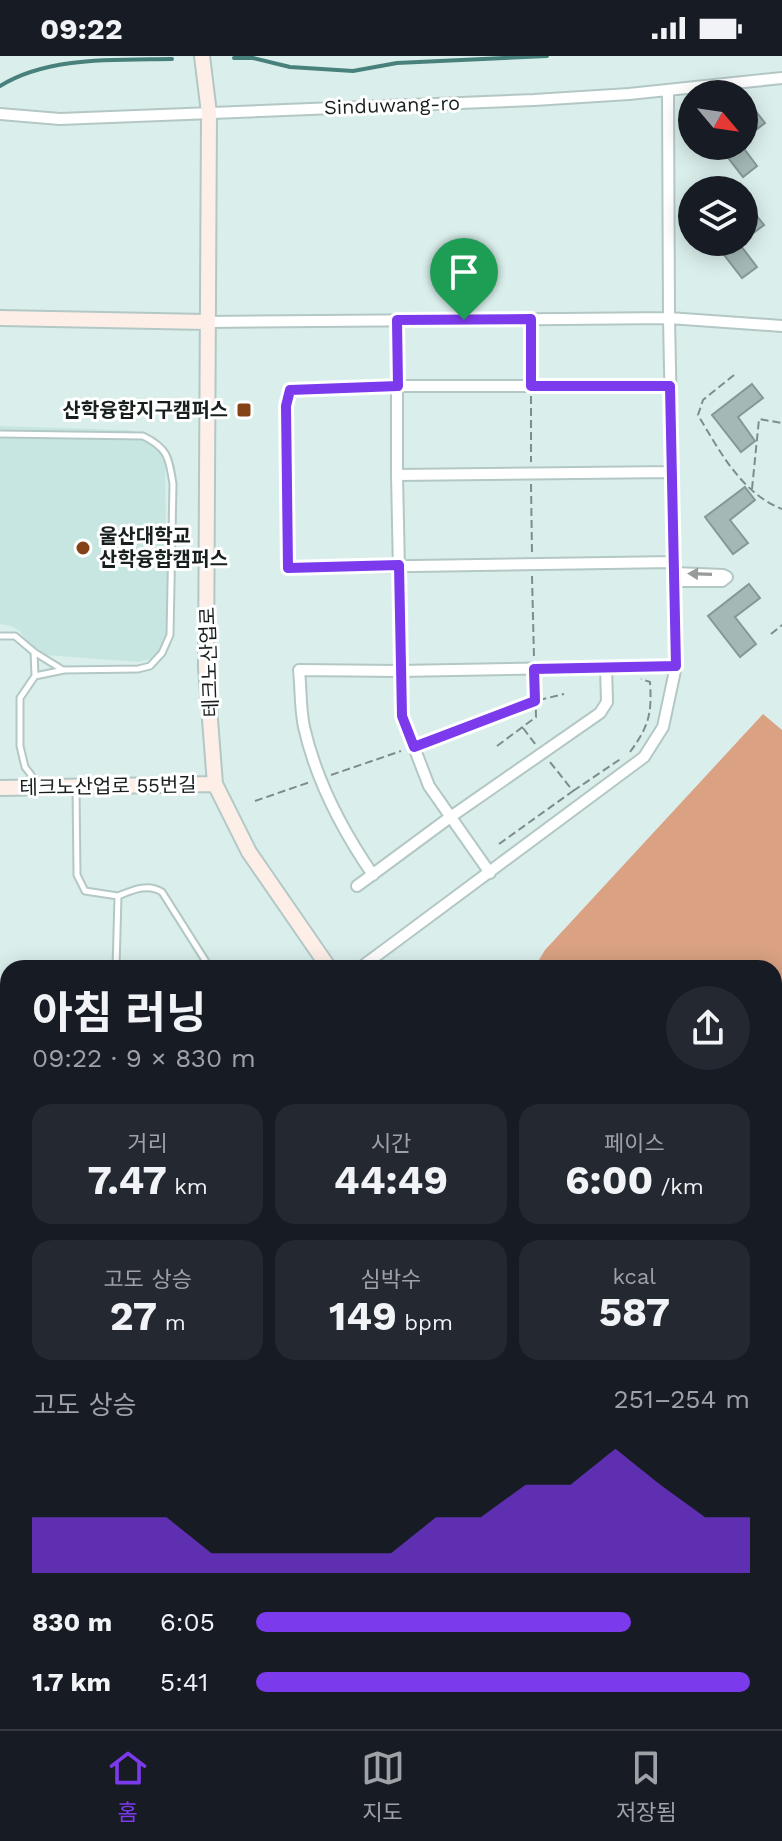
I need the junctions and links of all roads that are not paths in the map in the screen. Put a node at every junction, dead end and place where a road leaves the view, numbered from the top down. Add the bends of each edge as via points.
1 (202, 56) edge
2 (782, 78) edge
3 (668, 90) junction
4 (209, 113) junction
5 (1, 114) edge
6 (0, 318) edge
7 (669, 318) junction
8 (397, 320) junction
9 (207, 322) junction
10 (782, 326) edge
11 (398, 386) junction
12 (670, 386) junction
13 (0, 434) edge
14 (671, 472) junction
15 (397, 475) junction
16 (399, 565) junction
17 (674, 572) junction
18 (0, 636) edge
19 (34, 652) junction
20 (676, 666) junction
21 (606, 667) junction
22 (64, 670) junction
23 (399, 671) junction
24 (35, 676) junction
25 (215, 784) junction
26 (76, 786) junction
27 (0, 788) edge
28 (41, 788) junction
29 (449, 818) junction
30 (490, 873) junction
31 (373, 875) junction
32 (357, 886) dead end
33 (118, 896) junction
34 (116, 960) edge
35 (205, 960) edge
36 (323, 960) edge
37 (371, 960) edge

1 - 4 main road, 테크노산업로
2 - 3 street, Sinduwang-ro
3 - 4 street, Sinduwang-ro
3 - 7 street
4 - 5 street, Sinduwang-ro via 60,119
4 - 9 main road, 테크노산업로
6 - 9 main road
7 - 8 street
7 - 10 street
7 - 12 street
8 - 9 street
8 - 11 street
9 - 25 main road, 테크노산업로 via 206,668
11 - 12 street
11 - 15 street
11 - 16 street via 290,390 286,406 288,568
12 - 14 street
13 - 22 lane via 143,436 160,444 170,465 170,635 162,653 150,666 138,669
14 - 15 street
14 - 17 street
15 - 16 street
16 - 17 street via 532,564
16 - 23 street
17 - 20 street
18 - 19 lane via 15,636
19 - 22 lane
19 - 24 lane
20 - 21 street
20 - 30 street via 663,727 644,757
21 - 23 street
21 - 29 street via 607,702 600,713
22 - 24 lane
23 - 29 street via 402,716 429,786
23 - 31 street via 299,670 304,726 321,778 345,834
24 - 28 lane via 20,698 20,746 25,767
25 - 26 main road, 테크노산업로 55번길
25 - 36 main road, 테크노산업로 via 249,852
26 - 28 main road, 테크노산업로 55번길
26 - 33 lane via 77,875 85,891
27 - 28 main road, 테크노산업로 55번길
29 - 30 street
29 - 31 street
30 - 37 street
31 - 32 street
33 - 34 lane
33 - 35 lane via 139,887 162,892

